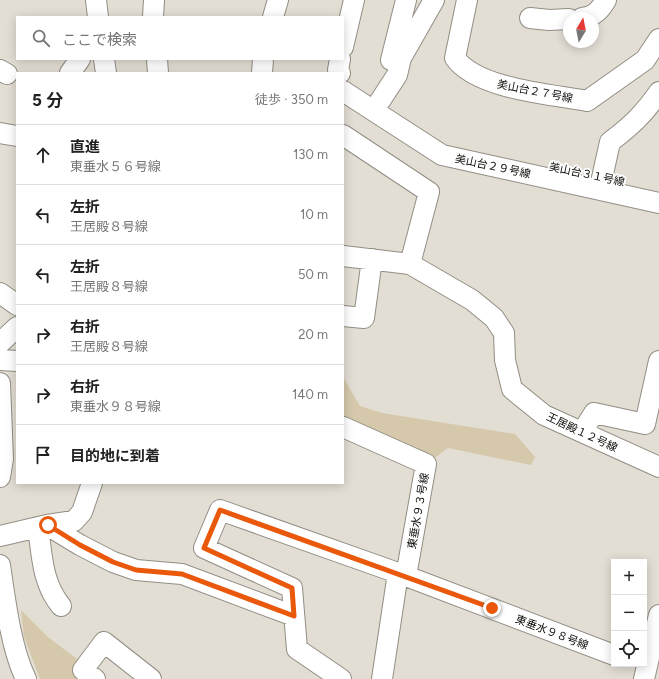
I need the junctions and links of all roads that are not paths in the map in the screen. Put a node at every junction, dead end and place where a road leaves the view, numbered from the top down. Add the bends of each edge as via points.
1 (96, 0) edge
2 (154, 0) edge
3 (278, 0) edge
4 (346, 0) edge
5 (354, 0) edge
6 (406, 0) edge
7 (434, 0) edge
8 (467, 0) edge
9 (606, 0) edge
10 (598, 12) edge
11 (98, 16) edge
12 (153, 16) edge
13 (274, 16) edge
14 (341, 16) edge
15 (530, 18) dead end
16 (563, 19) edge
17 (659, 39) edge
18 (344, 43) edge
19 (79, 60) edge
20 (104, 60) edge
21 (157, 60) edge
22 (263, 60) edge
23 (329, 60) edge
24 (340, 60) edge
25 (71, 72) edge
26 (106, 72) edge
27 (158, 72) edge
28 (262, 72) edge
29 (327, 72) edge
30 (339, 72) edge
31 (397, 75) junction
32 (344, 80) edge
33 (344, 92) edge
34 (659, 92) edge
35 (380, 101) junction
36 (659, 118) edge
37 (0, 133) edge
38 (16, 136) edge
39 (344, 136) edge
40 (610, 142) junction
41 (602, 178) junction
42 (659, 190) edge
43 (659, 203) edge
44 (344, 256) edge
45 (372, 259) junction
46 (410, 264) junction
47 (0, 293) edge
48 (16, 305) edge
49 (344, 316) edge
50 (16, 329) edge
51 (0, 343) edge
52 (0, 360) edge
53 (16, 361) edge
54 (659, 361) edge
55 (0, 383) edge
56 (351, 430) edge
57 (582, 432) junction
58 (9, 439) edge
59 (659, 467) edge
60 (0, 477) edge
61 (92, 484) edge
62 (43, 526) junction
63 (0, 536) edge
64 (0, 565) edge
65 (402, 574) junction
66 (61, 606) dead end
67 (659, 615) edge
68 (294, 616) junction
69 (6, 635) edge
70 (611, 654) edge
71 (648, 669) edge
72 (22, 676) edge
73 (95, 679) edge
74 (151, 679) edge
75 (341, 679) edge
76 (382, 679) edge

1 - 11 street
2 - 12 street
3 - 13 street
4 - 14 street
5 - 18 street
6 - 31 street via 389,70
7 - 31 street via 401,58
8 - 17 street, 美山台２７号線 via 455,58 461,67 491,83 587,101 645,60
9 - 10 street
15 - 16 street
19 - 25 street
20 - 26 street
21 - 27 street
22 - 28 street
23 - 29 street
24 - 30 street
31 - 35 street
32 - 35 street, 美山台３１号線
33 - 43 street, 美山台２９号線 via 442,155
34 - 40 street via 634,124
35 - 41 street, 美山台３１号線 via 442,143
36 - 40 street via 626,142
37 - 38 street
39 - 46 street via 429,192
40 - 41 street
41 - 42 street, 美山台３１号線
44 - 45 street, 王居殿１２号線
45 - 46 street, 王居殿１２号線
45 - 49 street via 364,318
46 - 57 street, 王居殿１２号線 via 472,300 494,318 504,333 505,360 512,390 544,415
47 - 48 street
50 - 51 street
52 - 53 street
54 - 57 street via 645,424 594,413
55 - 58 street
56 - 65 street, 東垂水９３号線 via 426,464
57 - 59 street, 王居殿１２号線
58 - 60 street via 2,459
61 - 62 street via 82,512 74,521
62 - 63 street
62 - 66 street via 43,570 49,588
62 - 68 street via 113,562 136,570 182,574
64 - 69 street
65 - 68 street, 東垂水９８号線 via 220,510 204,548 292,588
65 - 70 street, 東垂水９８号線
65 - 76 street, 東垂水９３号線
67 - 71 street
68 - 75 street via 297,649
69 - 72 street
73 - 74 street via 83,670 104,642

